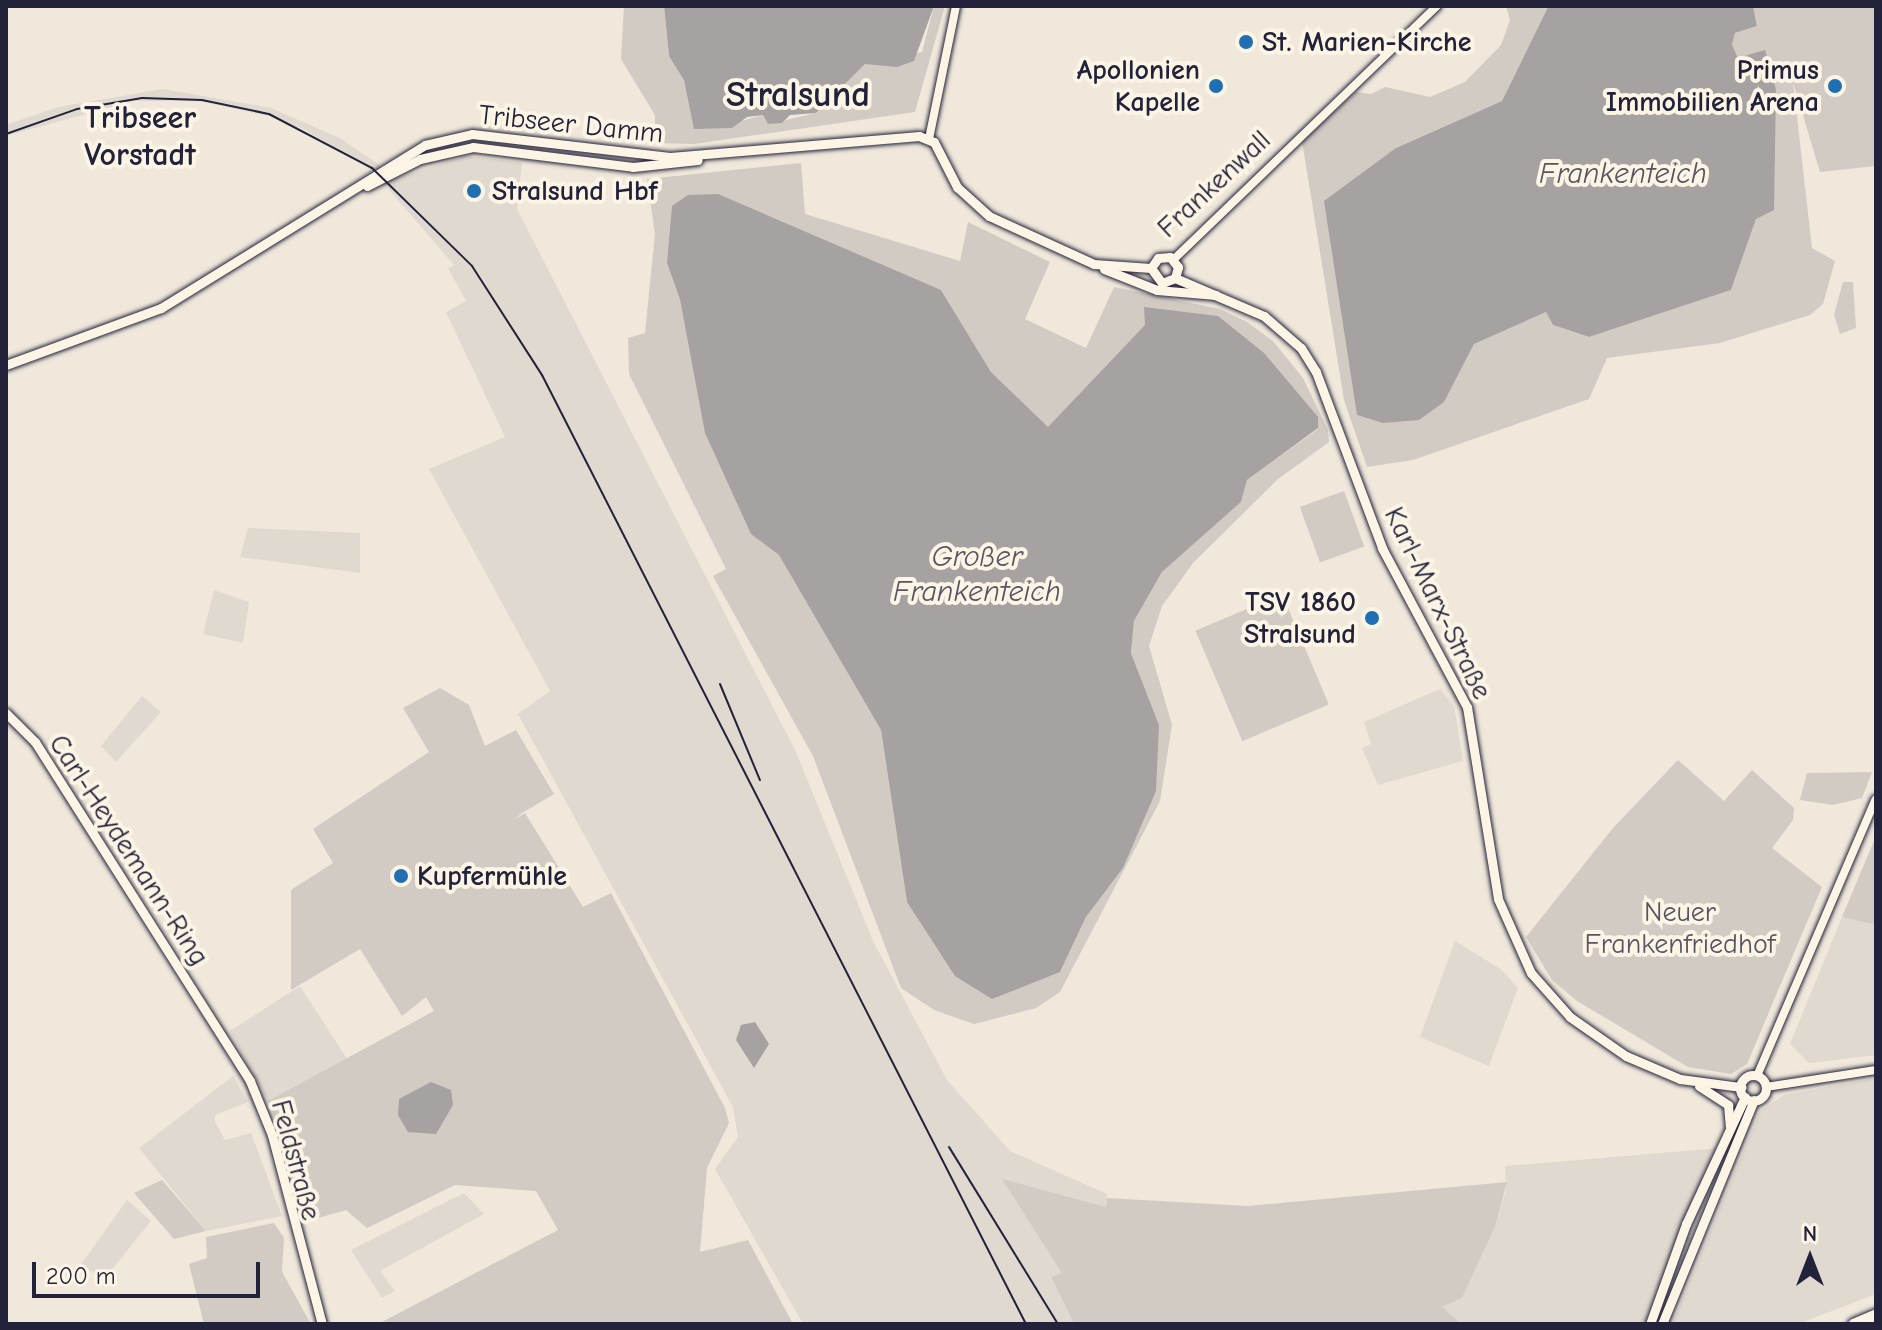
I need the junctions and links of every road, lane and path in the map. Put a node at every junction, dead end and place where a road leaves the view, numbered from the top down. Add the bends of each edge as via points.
1 (956, 6) edge
2 (1437, 6) edge
3 (929, 139) junction
4 (1174, 259) junction
5 (1094, 264) junction
6 (1151, 268) junction
7 (1175, 278) junction
8 (1221, 295) junction
9 (6, 365) edge
10 (6, 713) edge
11 (1876, 799) edge
12 (209, 1016) joint
13 (1876, 1070) edge
14 (1757, 1076) junction
15 (1692, 1082) junction
16 (1741, 1087) junction
17 (1766, 1087) junction
18 (1750, 1099) junction
19 (1729, 1129) junction
20 (1876, 1314) edge
21 (322, 1324) edge
22 (1650, 1324) edge
23 (1662, 1324) edge
24 (1853, 1324) edge

1 - 3 street
2 - 4 street, Frankenwall
3 - 5 main road, Frankenwall via 957,187 980,210
3 - 9 main road, Tribseer Damm via 731,154 642,167 510,148 459,149 420,159 328,204 161,308
4 - 6 main road, Frankenwall via 1158,258
4 - 7 main road
5 - 6 main road, Frankenwall
5 - 8 main road via 1157,290
6 - 7 main road, Karl-Marx-Straße via 1158,281
7 - 8 main road, Karl-Marx-Straße
8 - 15 main road, Karl-Marx-Straße via 1287,334 1334,408 1382,548 1467,707 1498,899 1527,966 1563,1011 1605,1043
10 - 12 main road, Carl-Heydemann-Ring via 35,742
11 - 14 street
12 - 21 main road, Feldstraße via 263,1112
13 - 17 street
14 - 16 main road via 1746,1077
14 - 17 main road
15 - 16 main road, Karl-Marx-Straße
15 - 19 main road, Karl-Marx-Straße via 1728,1105
16 - 18 main road
17 - 18 main road
18 - 19 main road
18 - 23 main road
19 - 22 main road via 1686,1224
20 - 24 highway

